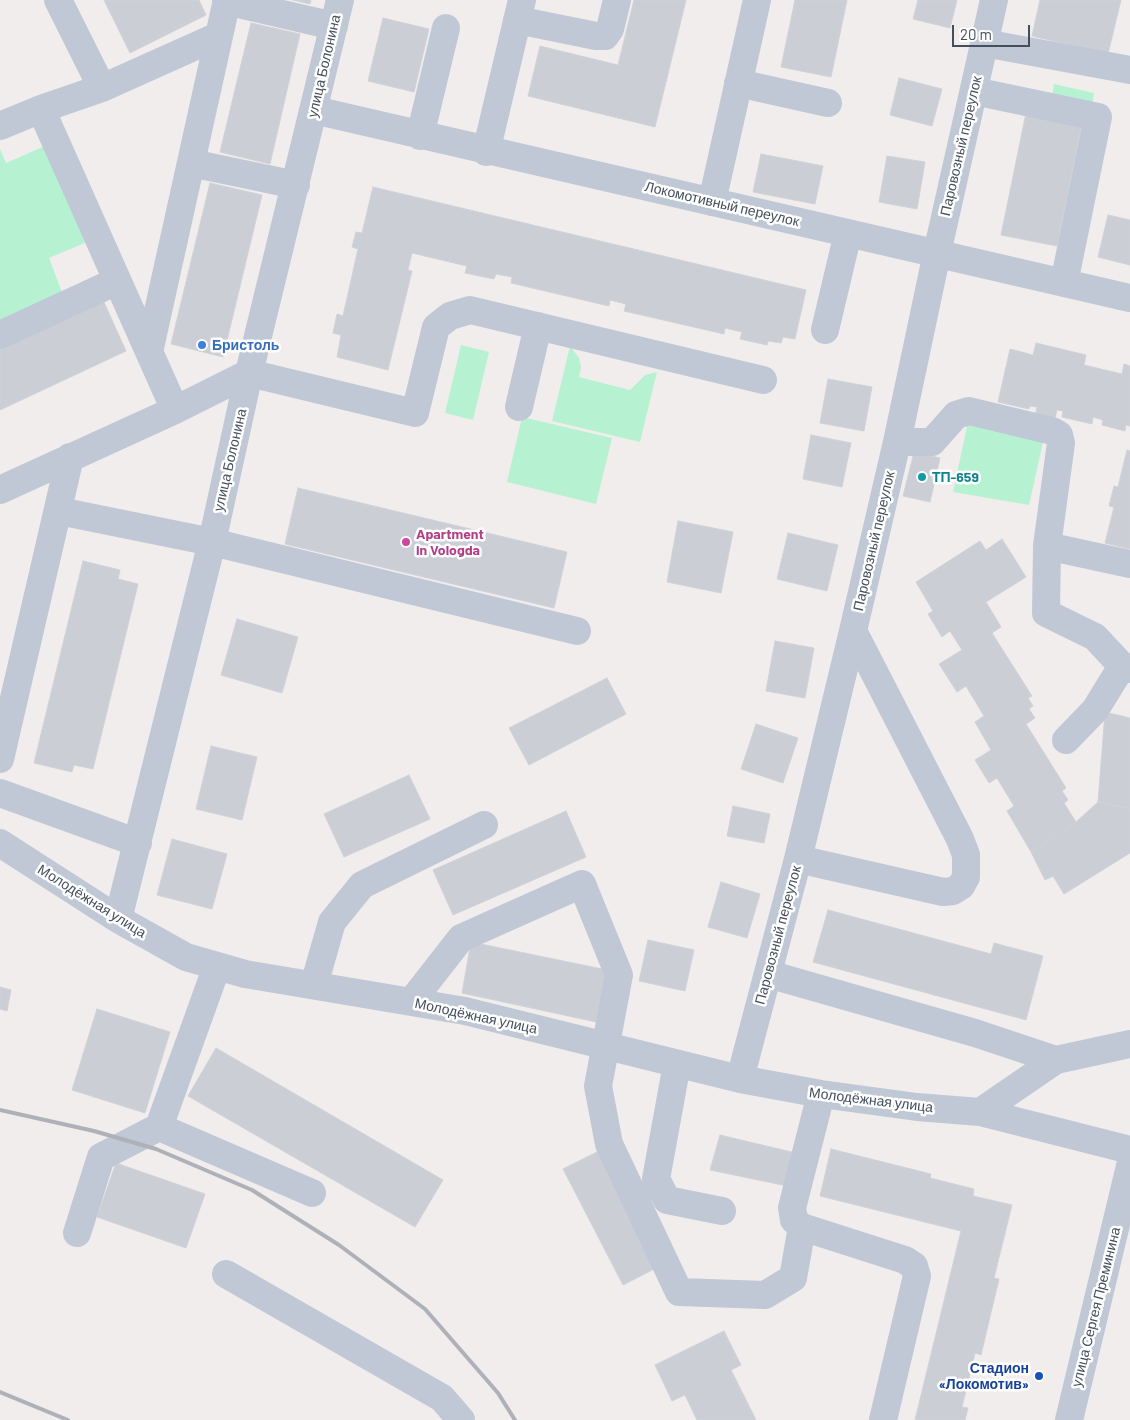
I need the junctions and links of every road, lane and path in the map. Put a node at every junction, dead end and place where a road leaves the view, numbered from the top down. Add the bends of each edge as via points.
1 (58, 0) edge
2 (617, 0) edge
3 (757, 0) edge
4 (994, 0) edge
5 (226, 1) edge
6 (520, 10) edge
7 (337, 13) edge
8 (446, 28) dead end
9 (218, 36) junction
10 (984, 43) junction
11 (1130, 70) edge
12 (738, 83) junction
13 (102, 88) junction
14 (974, 91) junction
15 (828, 103) dead end
16 (41, 109) junction
17 (314, 110) junction
18 (0, 126) edge
19 (420, 136) junction
20 (486, 152) junction
21 (191, 162) junction
22 (296, 185) junction
23 (712, 202) junction
24 (848, 233) junction
25 (937, 253) junction
26 (118, 281) junction
27 (1064, 283) junction
28 (1130, 298) edge
29 (538, 326) junction
30 (825, 330) dead end
31 (0, 334) edge
32 (149, 352) junction
33 (250, 373) junction
34 (763, 380) dead end
35 (518, 407) dead end
36 (175, 410) junction
37 (898, 442) junction
38 (70, 457) junction
39 (0, 490) edge
40 (59, 511) junction
41 (212, 542) junction
42 (1047, 546) junction
43 (1130, 564) edge
44 (577, 631) dead end
45 (853, 631) junction
46 (1126, 668) edge
47 (1066, 740) dead end
48 (0, 759) edge
49 (0, 794) edge
50 (484, 825) dead end
51 (138, 843) junction
52 (0, 844) edge
53 (798, 859) junction
54 (118, 919) junction
55 (217, 966) junction
56 (768, 974) junction
57 (314, 985) junction
58 (411, 1002) junction
59 (1130, 1044) edge
60 (607, 1046) junction
61 (1056, 1060) junction
62 (677, 1064) junction
63 (740, 1079) junction
64 (821, 1094) junction
65 (980, 1112) junction
66 (159, 1127) junction
67 (1130, 1150) edge
68 (1130, 1166) edge
69 (312, 1193) dead end
70 (722, 1211) dead end
71 (802, 1227) junction
72 (77, 1233) dead end
73 (226, 1274) dead end
74 (460, 1420) edge
75 (883, 1420) edge
76 (1069, 1420) edge

1 - 13 street
2 - 6 street via 610,29 605,36 596,36
3 - 12 street
4 - 10 street, Паровозный переулок
5 - 7 street
5 - 9 street
6 - 20 street
7 - 17 street, улица Болонина
8 - 19 street
9 - 13 street
9 - 21 street
10 - 11 street
10 - 14 street, Паровозный переулок
12 - 15 street
12 - 23 street
13 - 16 street
14 - 25 street, Паровозный переулок
14 - 27 street via 1098,117
16 - 18 street
16 - 26 street
17 - 19 street, Локомотивный переулок
17 - 22 street, улица Болонина
19 - 20 street, Локомотивный переулок
20 - 23 street, Локомотивный переулок
21 - 22 street
21 - 32 street
22 - 33 street, улица Болонина
23 - 24 street, Локомотивный переулок
24 - 25 street, Локомотивный переулок
24 - 30 street
25 - 27 street, Локомотивный переулок
25 - 37 street, Паровозный переулок
26 - 31 street
26 - 32 street
27 - 28 street, Локомотивный переулок
29 - 33 street via 470,310 442,321 436,327 415,413
29 - 34 street
29 - 35 street
32 - 36 street
33 - 36 street
33 - 41 street, улица Болонина
36 - 38 street
37 - 42 street via 932,442 956,415 969,411 1059,435 1061,443
37 - 45 street, Паровозный переулок
38 - 39 street
38 - 40 street
40 - 41 street
40 - 48 street
41 - 44 street
41 - 51 street, улица Болонина
42 - 43 street
42 - 46 street via 1046,613 1094,637
45 - 53 street, Паровозный переулок
45 - 53 street via 960,839 966,855 966,877 954,891 943,892
46 - 47 street via 1095,710
49 - 51 street
50 - 57 street via 362,885 332,922
51 - 54 street, улица Болонина
52 - 54 street, Молодёжная улица
53 - 56 street, Паровозный переулок
54 - 55 street, Молодёжная улица via 186,957
55 - 57 street, Молодёжная улица
55 - 66 street
56 - 61 street via 975,1033
56 - 63 street, Паровозный переулок
57 - 58 street, Молодёжная улица
58 - 60 street, Молодёжная улица via 465,1011
58 - 60 street via 460,938 582,884 619,976
59 - 61 street
60 - 62 street, Молодёжная улица
60 - 71 street via 598,1086 609,1144 679,1292 765,1295 793,1278
61 - 65 street
62 - 63 street, Молодёжная улица
62 - 70 street via 656,1179 667,1200
63 - 64 street, Молодёжная улица
64 - 65 street, Молодёжная улица
64 - 71 street via 792,1208 794,1220
65 - 67 street, Молодёжная улица
66 - 69 street
66 - 72 street via 101,1157
68 - 76 street, улица Сергея Преминина
71 - 75 street via 914,1266 917,1276
73 - 74 street via 442,1398

